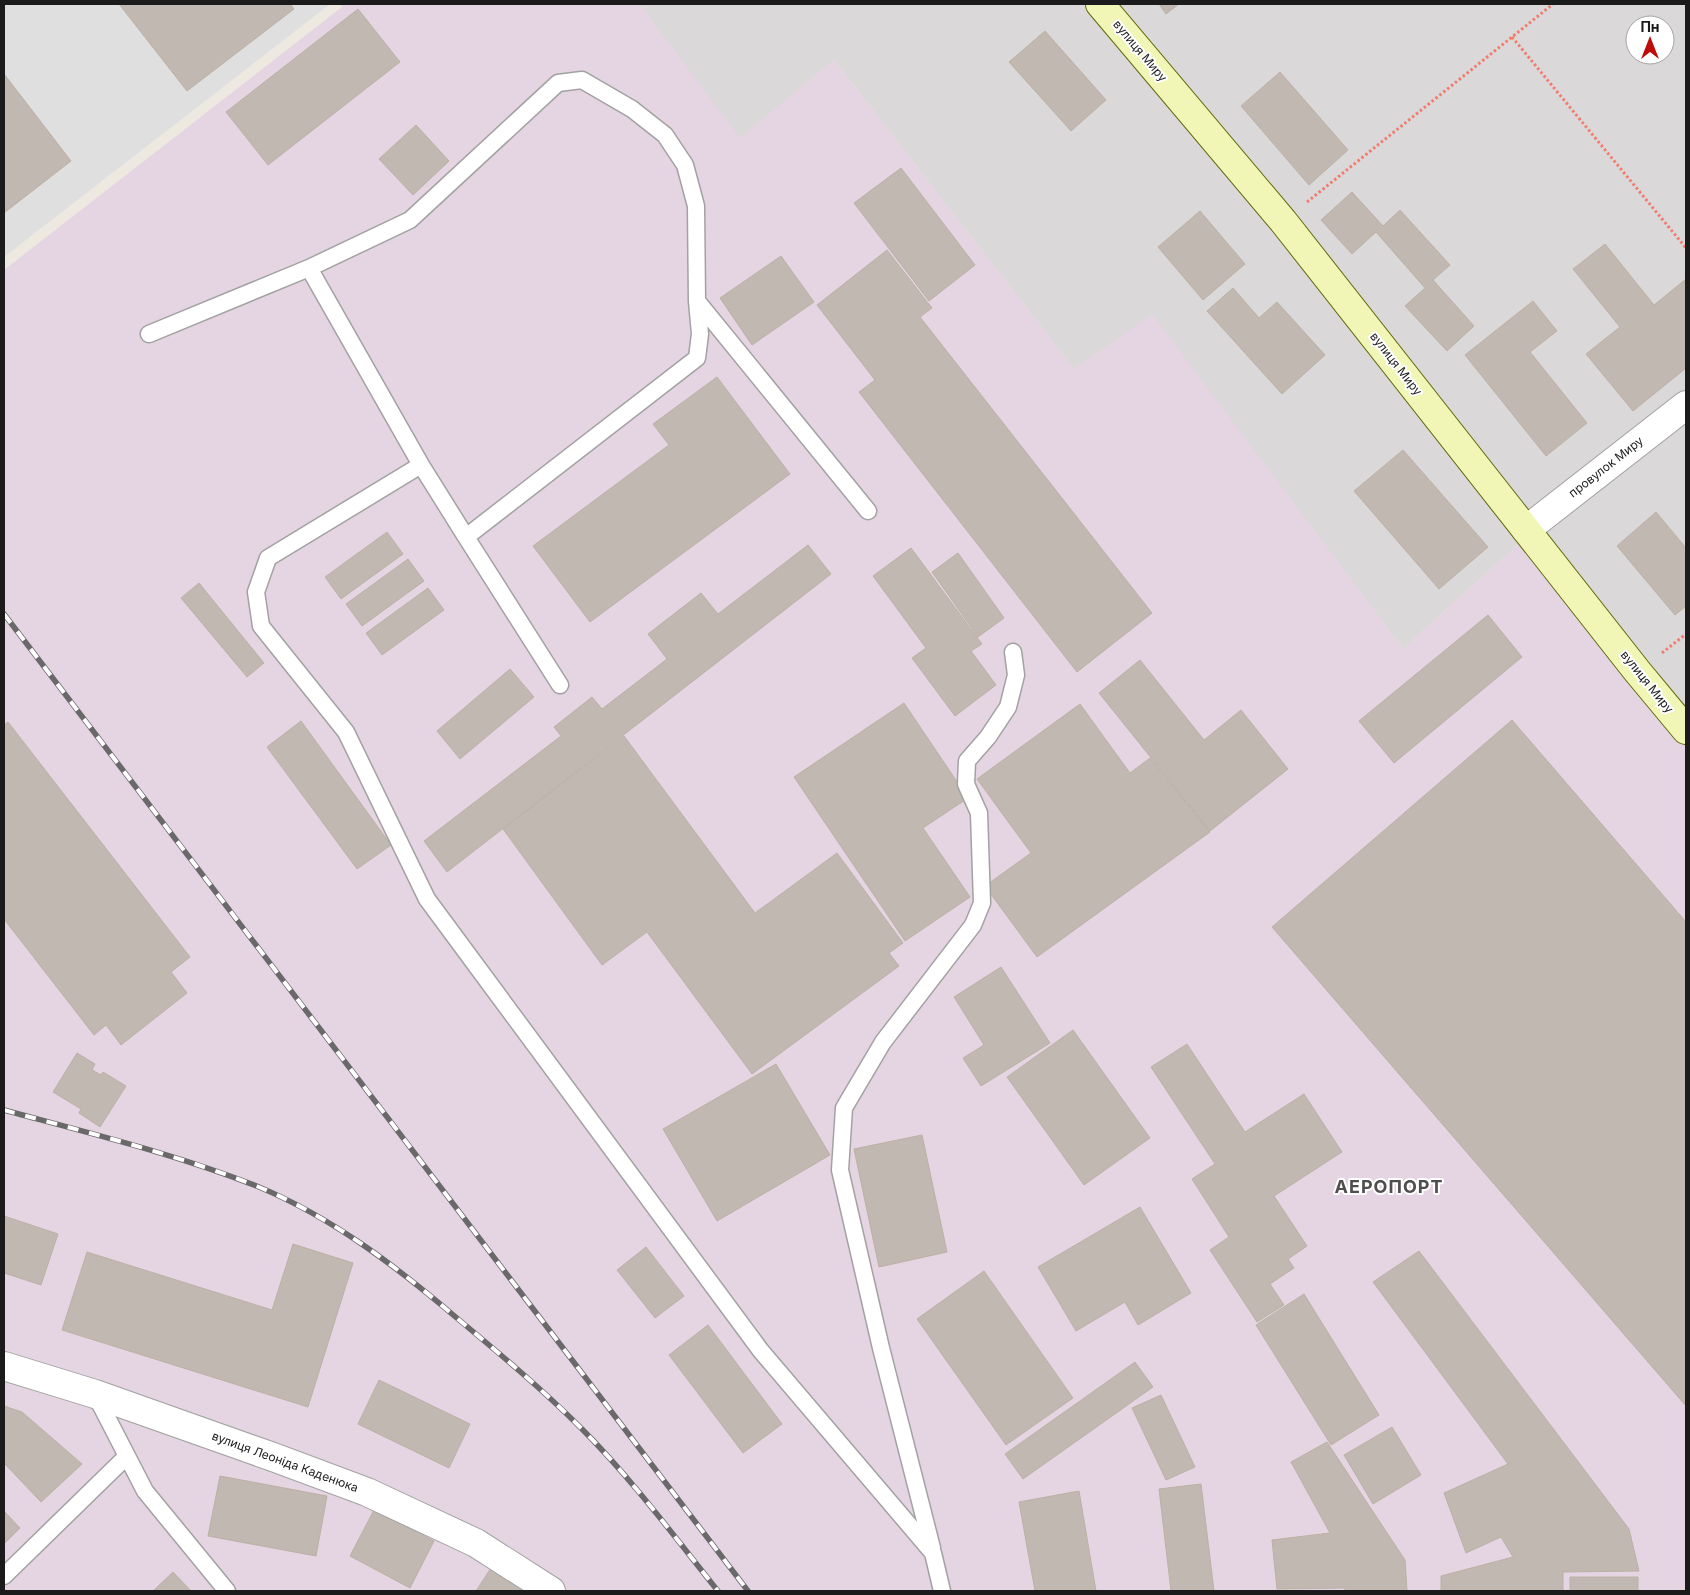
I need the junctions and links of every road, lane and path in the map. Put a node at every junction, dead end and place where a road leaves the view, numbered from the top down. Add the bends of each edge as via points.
1 (1100, 4) edge
2 (1554, 4) edge
3 (1512, 37) junction
4 (1283, 221) junction
5 (1686, 248) edge
6 (309, 268) junction
7 (697, 301) junction
8 (149, 334) dead end
9 (1686, 405) edge
10 (421, 465) junction
11 (868, 511) dead end
12 (1526, 530) junction
13 (466, 537) junction
14 (1014, 652) dead end
15 (560, 685) dead end
16 (1686, 730) edge
17 (4, 1366) edge
18 (95, 1394) junction
19 (127, 1456) junction
20 (933, 1552) junction
21 (4, 1576) edge
22 (227, 1591) edge
23 (551, 1591) edge
24 (942, 1591) edge

1 - 4 main road, вулиця Миру
2 - 3 path
3 - 4 path
3 - 5 path
4 - 12 main road, вулиця Миру
6 - 7 lane via 410,220 558,83 582,80 632,109 665,135 685,165 696,206
6 - 8 lane
6 - 10 lane
7 - 11 lane
7 - 13 lane via 700,334 697,358
9 - 12 street, провулок Миру
10 - 13 lane
10 - 20 lane via 268,558 256,592 262,626 346,732 427,899 762,1351
12 - 16 main road, вулиця Миру
13 - 15 lane
14 - 20 lane via 1016,675 1008,707 967,761 966,784 980,813 982,903 973,925 883,1042 844,1108 840,1170
17 - 18 street, вулиця Леоніда Каденюка
18 - 19 lane
18 - 23 street, вулиця Леоніда Каденюка via 367,1492 476,1543
19 - 21 lane
19 - 22 lane via 145,1491
20 - 24 lane

